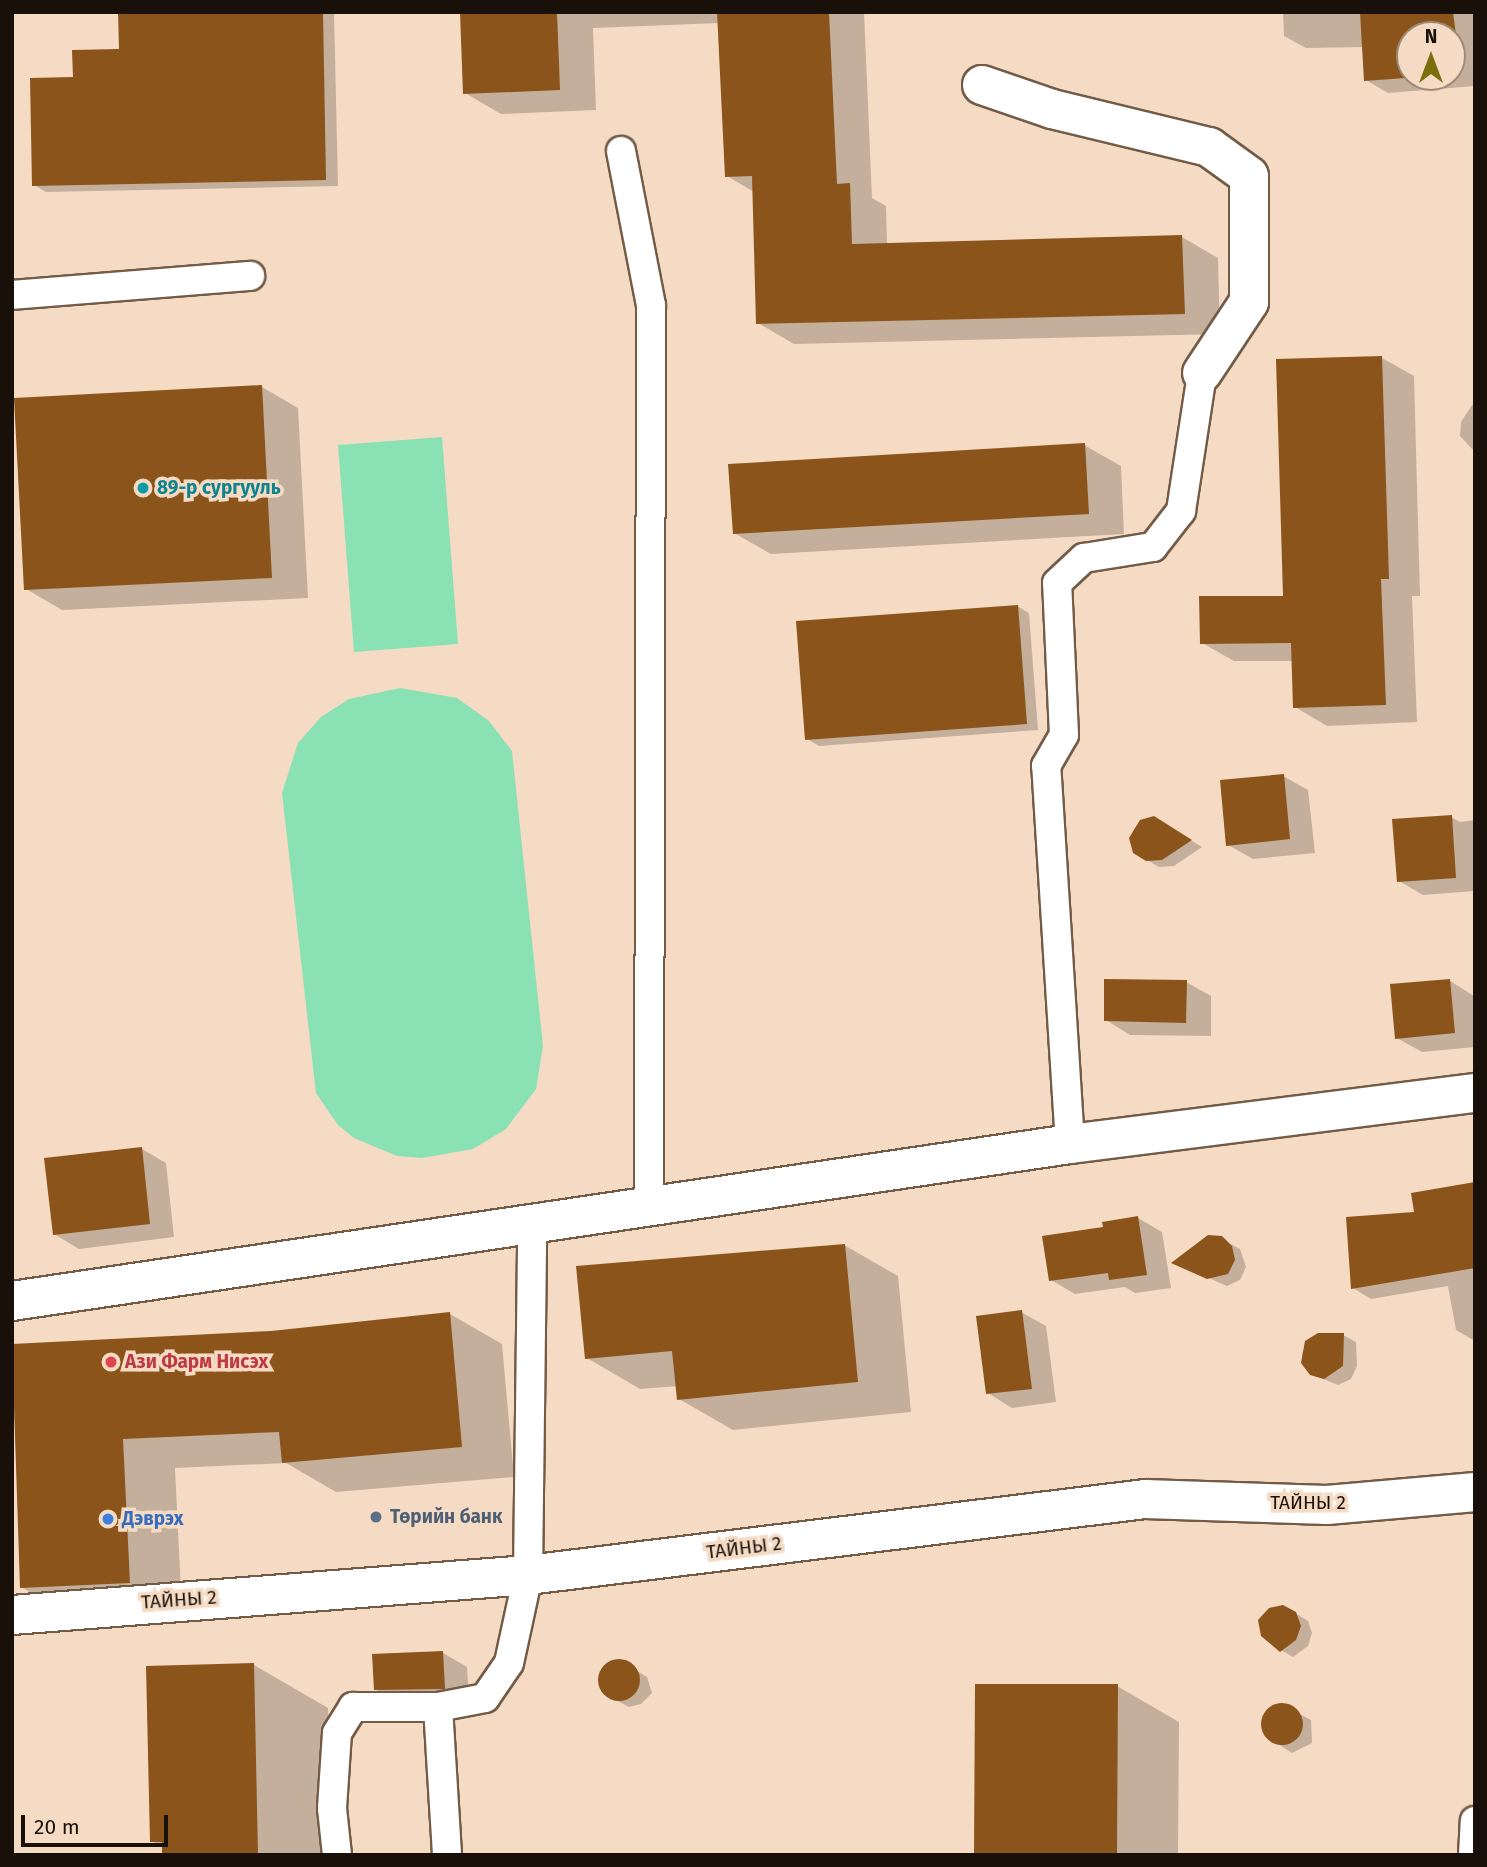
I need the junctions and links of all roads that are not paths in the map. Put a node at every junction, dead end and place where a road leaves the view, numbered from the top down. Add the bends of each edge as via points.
1 (982, 85) dead end
2 (621, 152) dead end
3 (250, 276) dead end
4 (12, 295) edge
5 (1202, 373) joint
6 (1475, 1093) edge
7 (1070, 1144) junction
8 (649, 1205) junction
9 (532, 1226) junction
10 (12, 1301) edge
11 (1475, 1492) edge
12 (528, 1575) junction
13 (12, 1615) edge
14 (438, 1707) junction
15 (1475, 1821) edge
16 (337, 1855) edge
17 (447, 1855) edge
18 (1473, 1855) edge

1 - 5 street via 1052,109 1209,147 1249,176 1249,302
2 - 8 lane via 652,305
3 - 4 lane
5 - 7 lane via 1181,511 1153,547 1084,558 1057,583 1065,735 1046,766
6 - 7 street
7 - 8 street
8 - 9 street
9 - 10 street
9 - 12 lane
11 - 12 street, ТАЙНЫ 2 via 1327,1505 1144,1499
12 - 13 street, ТАЙНЫ 2
12 - 14 lane via 509,1663 485,1698
14 - 16 lane via 353,1707 337,1732 332,1808
14 - 17 lane
15 - 18 lane

